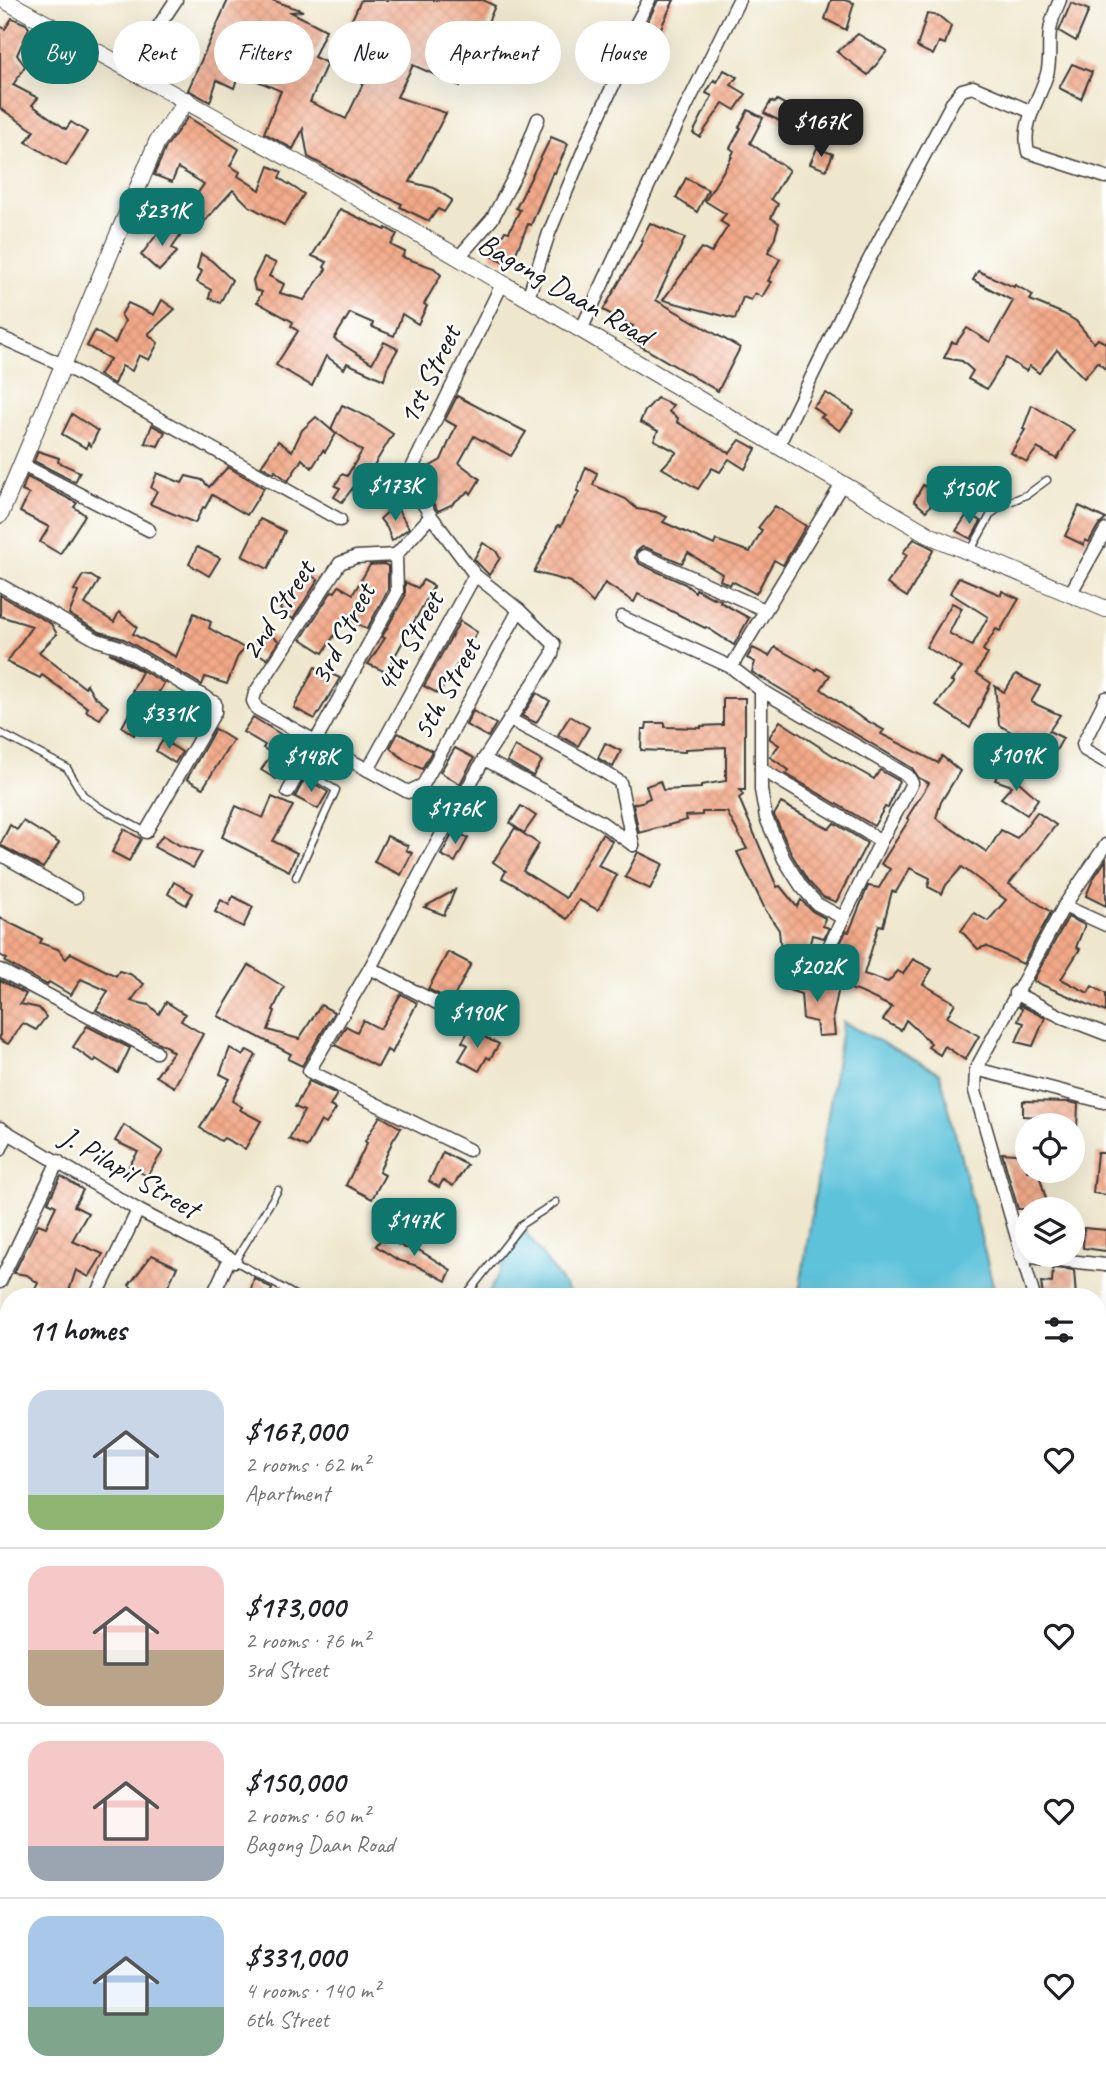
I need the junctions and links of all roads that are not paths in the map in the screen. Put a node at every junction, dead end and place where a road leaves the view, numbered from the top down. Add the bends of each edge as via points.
1 (5, 0) edge
2 (176, 0) edge
3 (649, 0) edge
4 (739, 0) edge
5 (1060, 0) edge
6 (162, 21) edge
7 (113, 60) edge
8 (158, 84) edge
9 (187, 100) junction
10 (1031, 112) junction
11 (538, 119) dead end
12 (1106, 177) edge
13 (458, 258) junction
14 (502, 284) junction
15 (528, 298) junction
16 (581, 330) junction
17 (0, 337) edge
18 (63, 365) junction
19 (778, 446) junction
20 (21, 464) junction
21 (1047, 480) dead end
22 (842, 484) junction
23 (0, 515) edge
24 (431, 516) junction
25 (340, 520) dead end
26 (149, 530) dead end
27 (1106, 530) edge
28 (970, 552) junction
29 (396, 555) junction
30 (644, 556) dead end
31 (475, 575) junction
32 (0, 585) edge
33 (1070, 594) junction
34 (1106, 609) edge
35 (519, 610) junction
36 (765, 610) junction
37 (622, 617) dead end
38 (731, 667) junction
39 (761, 690) junction
40 (1106, 698) edge
41 (509, 719) junction
42 (0, 733) edge
43 (316, 742) junction
44 (484, 759) junction
45 (1106, 762) edge
46 (301, 769) junction
47 (761, 769) junction
48 (368, 770) junction
49 (288, 792) dead end
50 (146, 832) joint
51 (881, 841) junction
52 (1106, 845) edge
53 (0, 854) edge
54 (296, 877) dead end
55 (76, 897) dead end
56 (1063, 906) junction
57 (843, 918) junction
58 (1106, 925) edge
59 (819, 967) dead end
60 (370, 968) junction
61 (0, 970) edge
62 (1015, 993) junction
63 (487, 1029) dead end
64 (1106, 1034) edge
65 (156, 1052) dead end
66 (976, 1069) junction
67 (1104, 1102) dead end
68 (4, 1131) edge
69 (0, 1150) edge
70 (469, 1150) dead end
71 (58, 1161) junction
72 (278, 1190) dead end
73 (555, 1202) dead end
74 (138, 1210) junction
75 (1015, 1234) edge
76 (232, 1260) junction
77 (1085, 1263) edge
78 (1106, 1265) edge
79 (1024, 1267) edge
80 (0, 1282) edge
81 (100, 1288) edge
82 (217, 1288) edge
83 (282, 1288) edge
84 (472, 1288) edge
85 (1031, 1288) edge

1 - 7 street, Bagong Daan Road
2 - 6 street
3 - 15 street via 549,233
4 - 16 street
5 - 10 street via 1050,31 1047,73
8 - 9 street, Bagong Daan Road
9 - 13 street, Bagong Daan Road
9 - 18 street via 157,142
10 - 12 street via 1028,152
10 - 19 street via 973,87 953,100
11 - 13 street via 492,219
13 - 14 street, Bagong Daan Road
14 - 15 street, Bagong Daan Road
14 - 24 street, 1st Street via 411,470 410,483
15 - 16 street, Bagong Daan Road
16 - 19 street, Bagong Daan Road
17 - 18 street
18 - 20 street
18 - 25 street
19 - 22 street, Bagong Daan Road
20 - 23 street
20 - 26 street
21 - 28 lane via 991,514
22 - 28 street, Bagong Daan Road via 931,536
22 - 36 street
24 - 29 street, 3rd Street
24 - 31 street, 1st Street
27 - 33 street
28 - 33 street, Bagong Daan Road
29 - 43 street, 3rd Street via 397,592
29 - 43 street, 2nd Street via 356,557 340,563 255,693 257,709
30 - 36 street
31 - 35 street, 1st Street
31 - 48 street, 4th Street
32 - 50 street via 215,703 215,712
33 - 34 street, Bagong Daan Road
35 - 41 street, 1st Street via 554,643 552,655
35 - 48 street, 5th Street via 423,785 408,792
36 - 38 street
37 - 38 street
38 - 39 street
39 - 47 street
39 - 51 street via 908,776 912,783
40 - 45 street via 1083,744
41 - 44 street
41 - 44 street via 620,782 634,845 601,822
42 - 50 lane via 67,768 83,795
43 - 46 street, 3rd Street
43 - 48 street
44 - 60 street
46 - 49 street, 3rd Street
46 - 54 lane via 336,790
47 - 51 street
47 - 57 street via 766,818 784,859 817,904
51 - 57 street
52 - 56 street
53 - 55 street
56 - 58 street
56 - 62 street
57 - 59 street
60 - 63 street
60 - 70 street via 309,1071
61 - 65 street
62 - 64 street
62 - 66 street
66 - 67 street
66 - 75 street via 975,1091
68 - 69 street
68 - 71 street, J. Pilapil Street
71 - 74 street, J. Pilapil Street
71 - 80 street
72 - 76 lane
73 - 84 lane via 523,1224
74 - 76 street, J. Pilapil Street
74 - 81 street
76 - 82 street
76 - 83 lane
77 - 78 street
79 - 85 street

